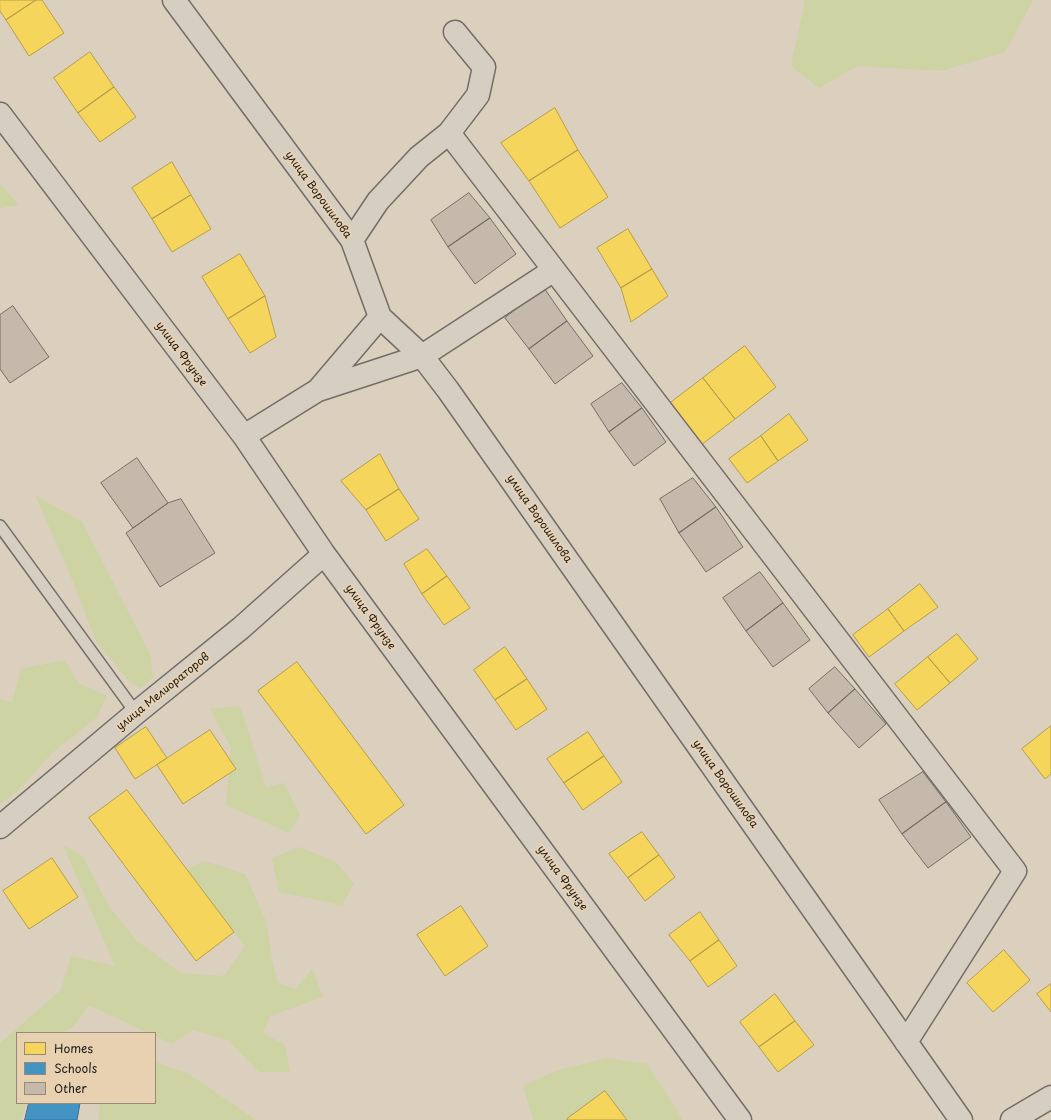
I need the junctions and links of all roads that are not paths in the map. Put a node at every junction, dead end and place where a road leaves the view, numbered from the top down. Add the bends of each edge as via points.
1 (174, 0) edge
2 (455, 32) dead end
3 (0, 114) edge
4 (449, 133) junction
5 (352, 240) junction
6 (554, 270) junction
7 (380, 317) junction
8 (422, 356) junction
9 (318, 390) junction
10 (244, 436) junction
11 (0, 526) edge
12 (324, 554) junction
13 (136, 713) junction
14 (0, 827) edge
15 (906, 1042) junction
16 (1051, 1097) edge
17 (740, 1120) edge
18 (961, 1120) edge
19 (1012, 1120) edge

1 - 5 street, улица Ворошилова
2 - 4 street via 484,68 478,95
3 - 10 street, улица Фрунзе
4 - 5 street via 419,157 378,201
4 - 6 street
5 - 7 street, улица Ворошилова
6 - 8 street
6 - 15 street via 1015,871
7 - 8 street, улица Ворошилова
7 - 9 street
8 - 9 street
8 - 15 street, улица Ворошилова
9 - 10 street
10 - 12 street, улица Фрунзе
11 - 13 lane
12 - 13 street, улица Мелиораторов via 241,628
12 - 17 street, улица Фрунзе
13 - 14 street, улица Мелиораторов
15 - 18 street, улица Ворошилова
16 - 19 street

